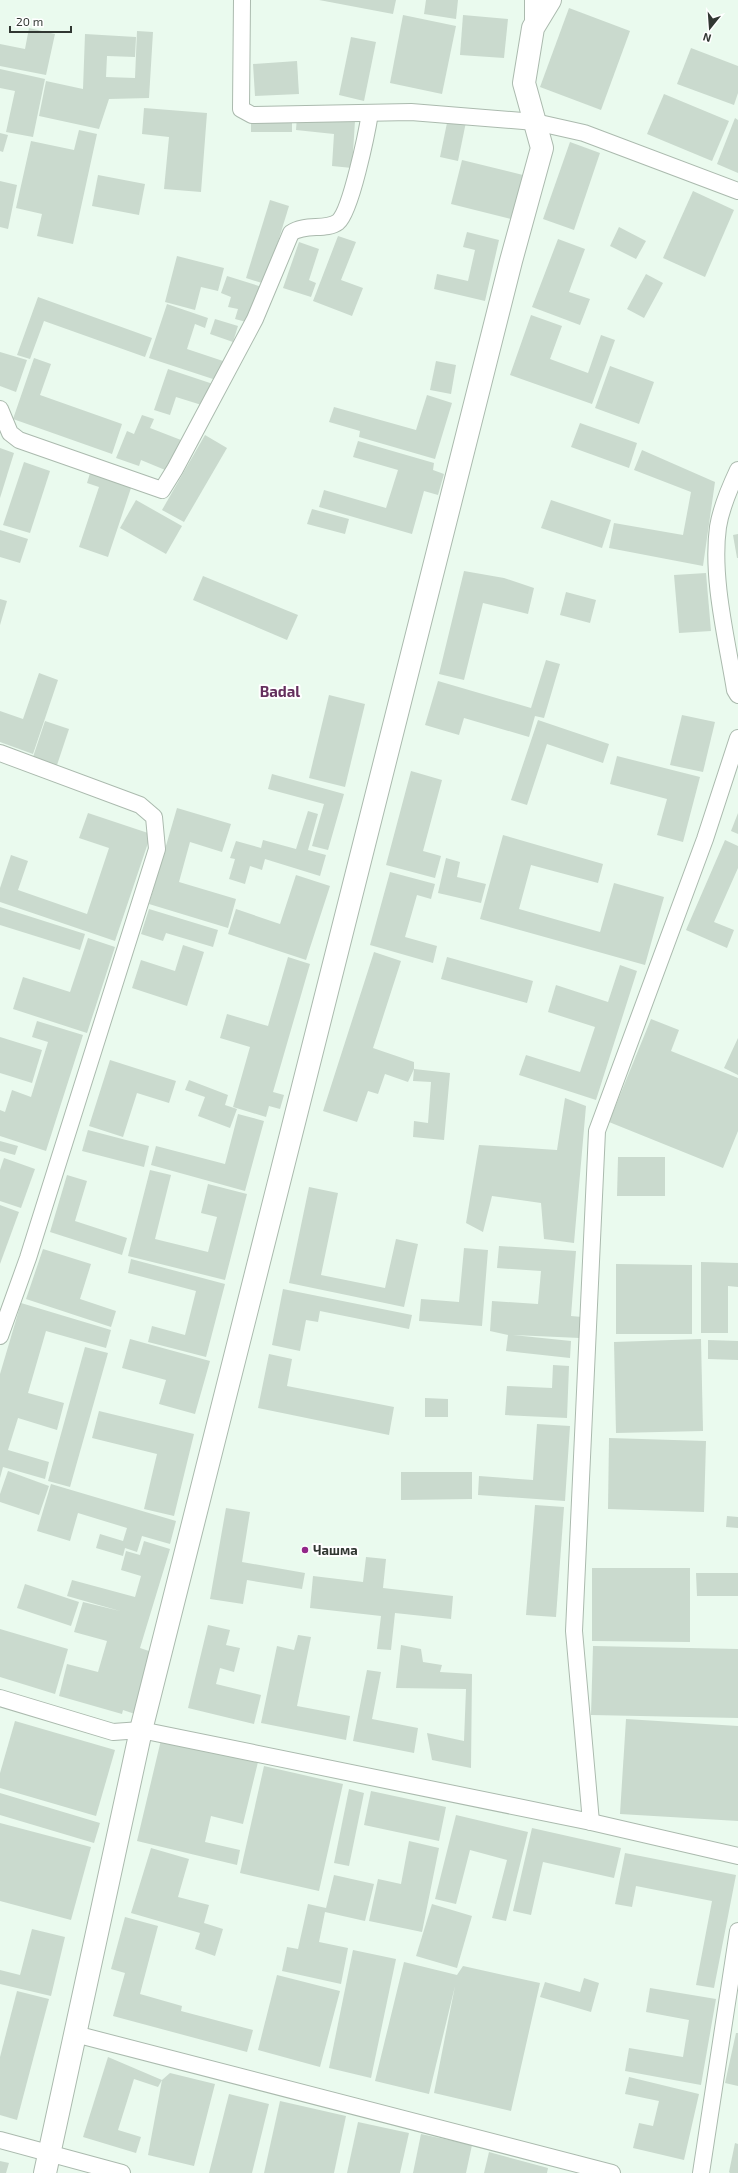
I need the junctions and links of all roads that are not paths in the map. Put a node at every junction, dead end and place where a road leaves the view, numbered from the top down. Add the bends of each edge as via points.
1 (242, 0) edge
2 (533, 0) edge
3 (550, 0) edge
4 (533, 28) junction
5 (370, 113) junction
6 (535, 122) junction
7 (738, 191) edge
8 (0, 408) edge
9 (738, 470) edge
10 (738, 695) edge
11 (738, 738) edge
12 (0, 753) edge
13 (0, 1336) edge
14 (0, 1698) edge
15 (141, 1730) junction
16 (591, 1822) junction
17 (738, 1856) edge
18 (738, 1931) edge
19 (75, 2034) junction
20 (0, 2140) edge
21 (47, 2163) edge
22 (122, 2173) edge
23 (612, 2173) edge
24 (701, 2173) edge

1 - 5 street via 241,109 252,115
2 - 4 street
3 - 4 street
4 - 6 street via 524,83
5 - 6 street via 410,112
5 - 8 street via 366,142 345,210 339,221 330,225 298,228 291,233 255,319 162,490 19,440 10,433
6 - 7 street via 584,133
6 - 15 street via 542,148 511,261
9 - 10 street via 730,486 718,526 716,568 735,690
11 - 16 street via 705,839 597,1130 574,1631
12 - 13 street via 140,805 154,818 157,849 28,1258
14 - 15 street via 113,1732
15 - 16 street
15 - 19 street
16 - 17 street
18 - 24 street
19 - 21 street
19 - 23 street
20 - 21 street
21 - 22 street

